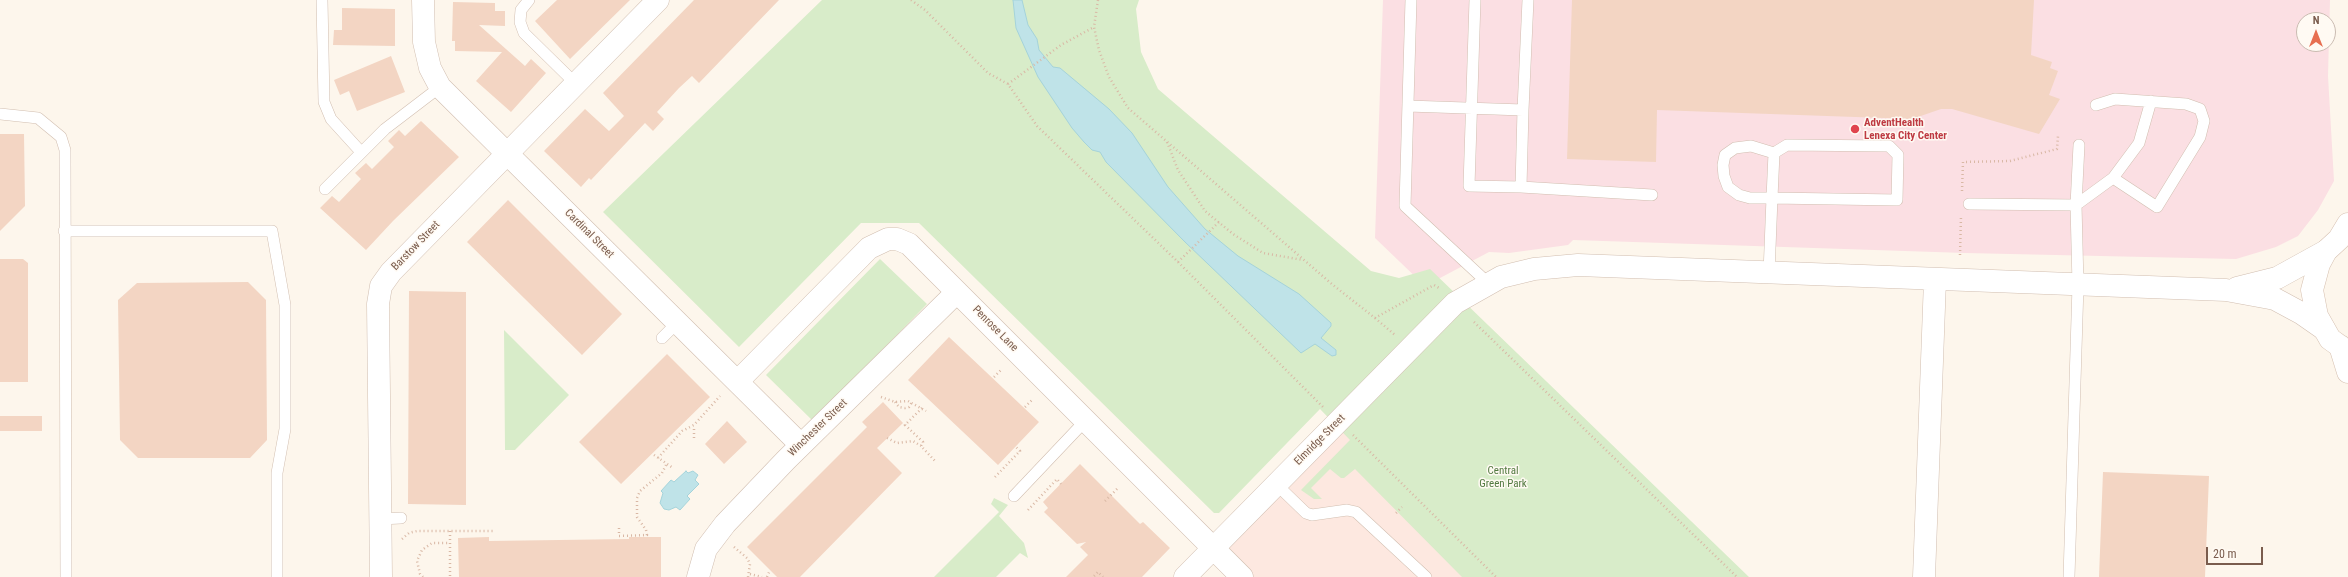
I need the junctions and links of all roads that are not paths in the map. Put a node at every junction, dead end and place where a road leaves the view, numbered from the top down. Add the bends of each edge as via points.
1 (322, 0) edge
2 (424, 0) edge
3 (529, 0) edge
4 (658, 0) edge
5 (1411, 0) edge
6 (1475, 0) edge
7 (1528, 0) edge
8 (576, 84) junction
9 (440, 87) junction
10 (2152, 102) junction
11 (2096, 105) dead end
12 (1408, 106) junction
13 (1471, 108) junction
14 (1523, 110) junction
15 (0, 114) edge
16 (2079, 145) dead end
17 (361, 152) junction
18 (507, 152) junction
19 (1774, 153) junction
20 (2113, 178) junction
21 (1521, 188) junction
22 (325, 189) dead end
23 (1652, 195) dead end
24 (1772, 198) junction
25 (2076, 205) junction
26 (1965, 206) road end
27 (64, 231) junction
28 (2340, 237) edge
29 (1769, 273) junction
30 (1935, 280) junction
31 (1489, 284) junction
32 (2078, 285) junction
33 (2226, 290) junction
34 (957, 292) junction
35 (677, 323) junction
36 (2324, 329) junction
37 (662, 338) dead end
38 (2344, 349) edge
39 (2348, 372) edge
40 (738, 381) junction
41 (1086, 420) junction
42 (802, 445) junction
43 (1276, 484) junction
44 (1014, 496) dead end
45 (1213, 548) junction
46 (66, 577) edge
47 (277, 577) edge
48 (381, 577) edge
49 (698, 577) edge
50 (1185, 577) edge
51 (1242, 577) edge
52 (1426, 577) edge
53 (1924, 577) edge
54 (2069, 577) edge

1 - 17 lane via 324,102 335,125
2 - 9 street, Cardinal Street via 424,42 430,68
3 - 8 lane via 521,10 520,22 524,33
4 - 8 street, Barstow Street
5 - 12 lane
6 - 13 lane
7 - 14 lane
8 - 18 street, Barstow Street
9 - 17 lane via 385,129
9 - 18 street, Cardinal Street
10 - 11 lane via 2115,99
10 - 20 lane via 2139,143
10 - 20 lane via 2186,104 2200,109 2204,121 2200,137 2157,206
12 - 13 lane
12 - 31 lane via 1405,206
13 - 14 lane
13 - 21 lane via 1469,186
14 - 21 lane
15 - 27 lane via 38,118 61,137 65,150
16 - 25 lane
17 - 22 lane
18 - 35 street, Cardinal Street
18 - 48 street, Barstow Street via 391,272 381,286 378,304 391,519
19 - 24 lane
19 - 24 lane via 1751,146 1735,148 1725,155 1723,165 1728,187 1739,195
19 - 24 lane via 1787,145 1889,146 1898,155 1897,200
20 - 25 lane
21 - 23 lane
24 - 29 lane
25 - 26 lane
25 - 32 lane
27 - 46 lane
27 - 47 lane via 272,231 284,305 284,429 277,473
28 - 33 street via 2277,278
28 - 36 street via 2319,264 2312,290 2317,316
29 - 30 street, Elmridge Street
29 - 31 street, Elmridge Street via 1578,265 1534,269 1501,277
30 - 32 street, Elmridge Street
30 - 53 street
31 - 43 street, Elmridge Street via 1450,297 1338,421
32 - 33 street, Elmridge Street
32 - 54 lane
33 - 36 street via 2275,300 2301,313
34 - 40 street, Penrose Lane via 909,244 897,239 876,243
34 - 41 street, Penrose Lane
34 - 42 street, Winchester Street
35 - 37 lane
35 - 40 street, Cardinal Street
36 - 38 street via 2330,339
38 - 39 street
40 - 42 street, Cardinal Street
41 - 44 lane
41 - 45 street, Penrose Lane
42 - 49 street, Winchester Street via 725,524 706,549
43 - 45 street, Elmridge Street
43 - 52 lane via 1306,513 1312,515 1347,510 1356,512
45 - 50 street, Elmridge Street
45 - 51 street, Penrose Lane

